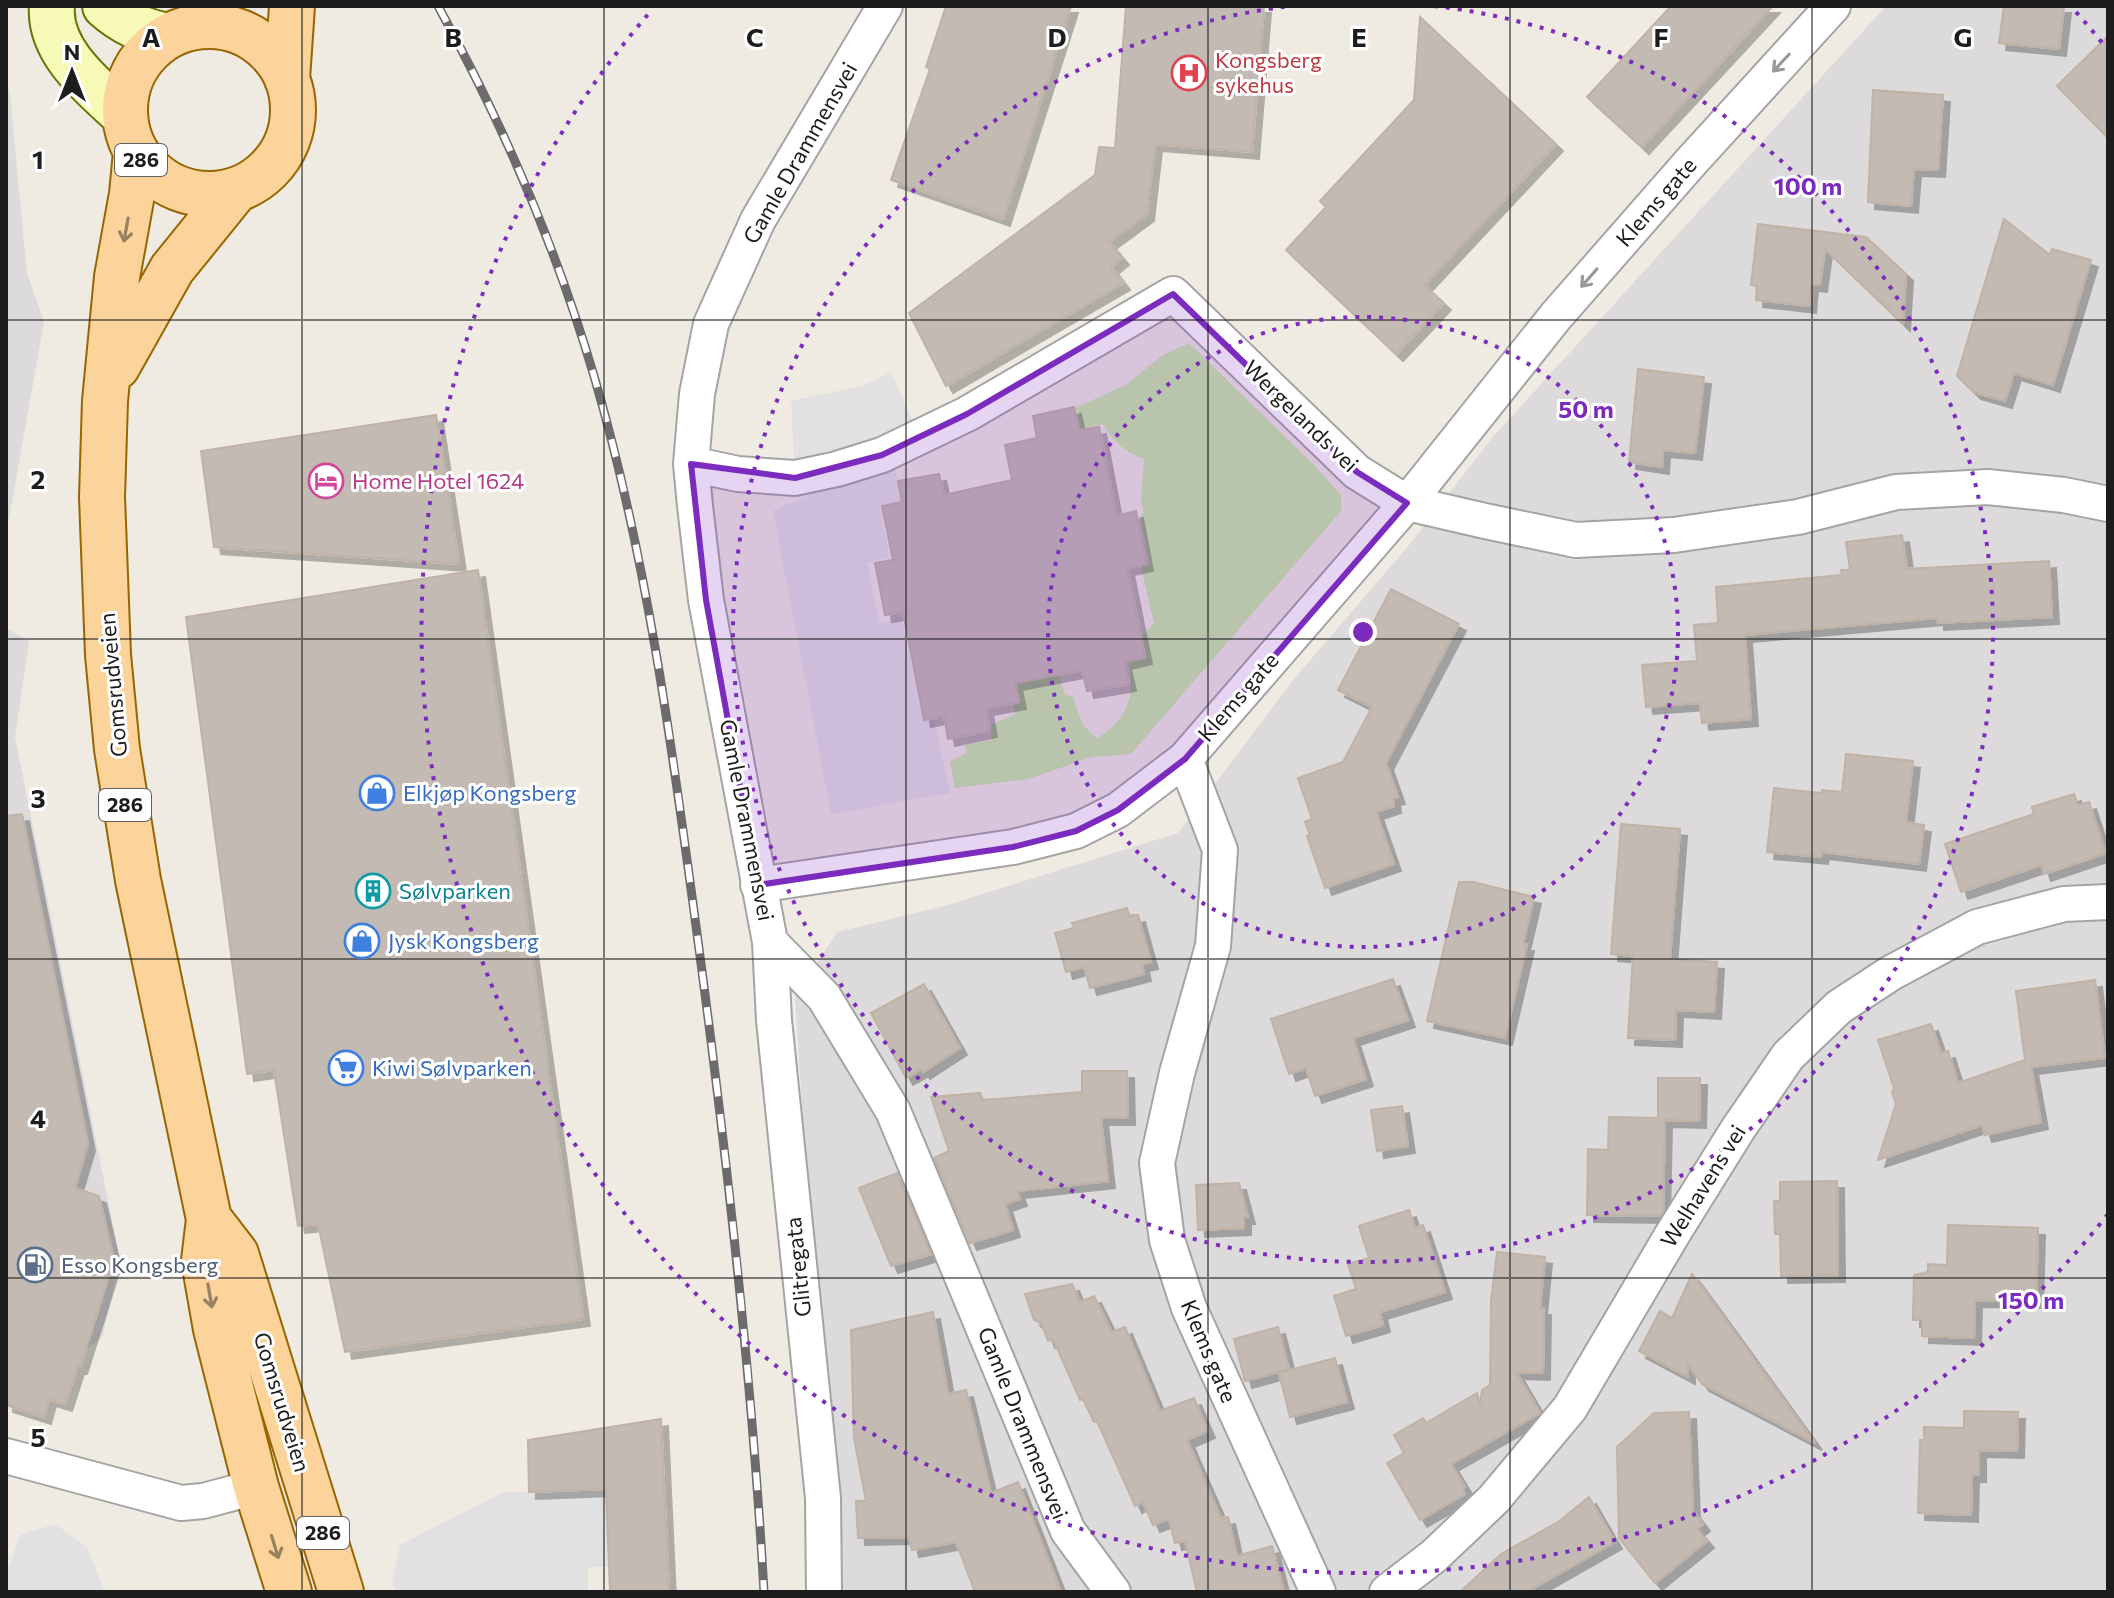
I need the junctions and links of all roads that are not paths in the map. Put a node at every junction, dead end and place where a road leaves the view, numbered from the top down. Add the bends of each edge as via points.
1 (52, 6) edge
2 (105, 6) edge
3 (292, 6) edge
4 (885, 6) edge
5 (1833, 6) edge
6 (195, 23) edge
7 (287, 79) junction
8 (130, 134) junction
9 (236, 190) junction
10 (109, 384) junction
11 (691, 464) junction
12 (1407, 503) junction
13 (2108, 504) edge
14 (1185, 759) junction
15 (758, 885) junction
16 (2108, 902) edge
17 (770, 942) junction
18 (209, 1219) junction
19 (6, 1456) edge
20 (256, 1487) junction
21 (289, 1592) edge
22 (341, 1592) edge
23 (824, 1592) edge
24 (1113, 1592) edge
25 (1318, 1592) edge
26 (1387, 1592) edge

1 - 8 main road via 55,29 74,65
2 - 6 main road via 141,30
3 - 7 main road, 286
4 - 11 street, Gamle Drammensvei via 758,220 711,324
5 -> 12 street, Klems gate via 1556,316
6 - 7 main road, 286 via 243,33 262,44
6 - 8 main road, 286 via 152,48 135,71 125,97
7 - 9 main road, 286 via 293,117 281,154 254,182
8 - 9 main road, 286 via 147,168 161,180 198,194
8 -> 10 main road, Gomsrudveien / 286 via 132,194 117,277
9 - 10 main road, Gomsrudveien / 286 via 158,289
10 - 18 main road, Gomsrudveien / 286 via 102,497 117,749 138,880
11 - 12 street, Wergelands vei via 795,478 882,455 967,414 1173,294 1357,472
11 - 15 street, Gamle Drammensvei via 706,600
12 - 13 street, Wergelands vei via 1576,540 1674,535 1798,517 1896,492 1988,487
12 - 14 street, Klems gate
14 - 15 street via 1118,810 1076,831 1013,847
14 - 25 street, Klems gate via 1220,850 1213,946 1157,1163 1167,1240 1189,1308
15 - 17 street, Gamle Drammensvei
16 - 26 street, Welhavens vei via 2064,904 1977,927 1839,1007 1788,1056 1680,1221 1570,1408 1494,1499
17 - 23 street, Glitregata via 823,1498
17 - 24 street, Gamle Drammensvei via 824,997 893,1111 1068,1531
18 -> 20 main road, Gomsrudveien / 286 via 204,1261
18 - 22 main road, Gomsrudveien / 286 via 236,1254
19 - 20 street via 181,1503
20 -> 21 main road, Gomsrudveien / 286

